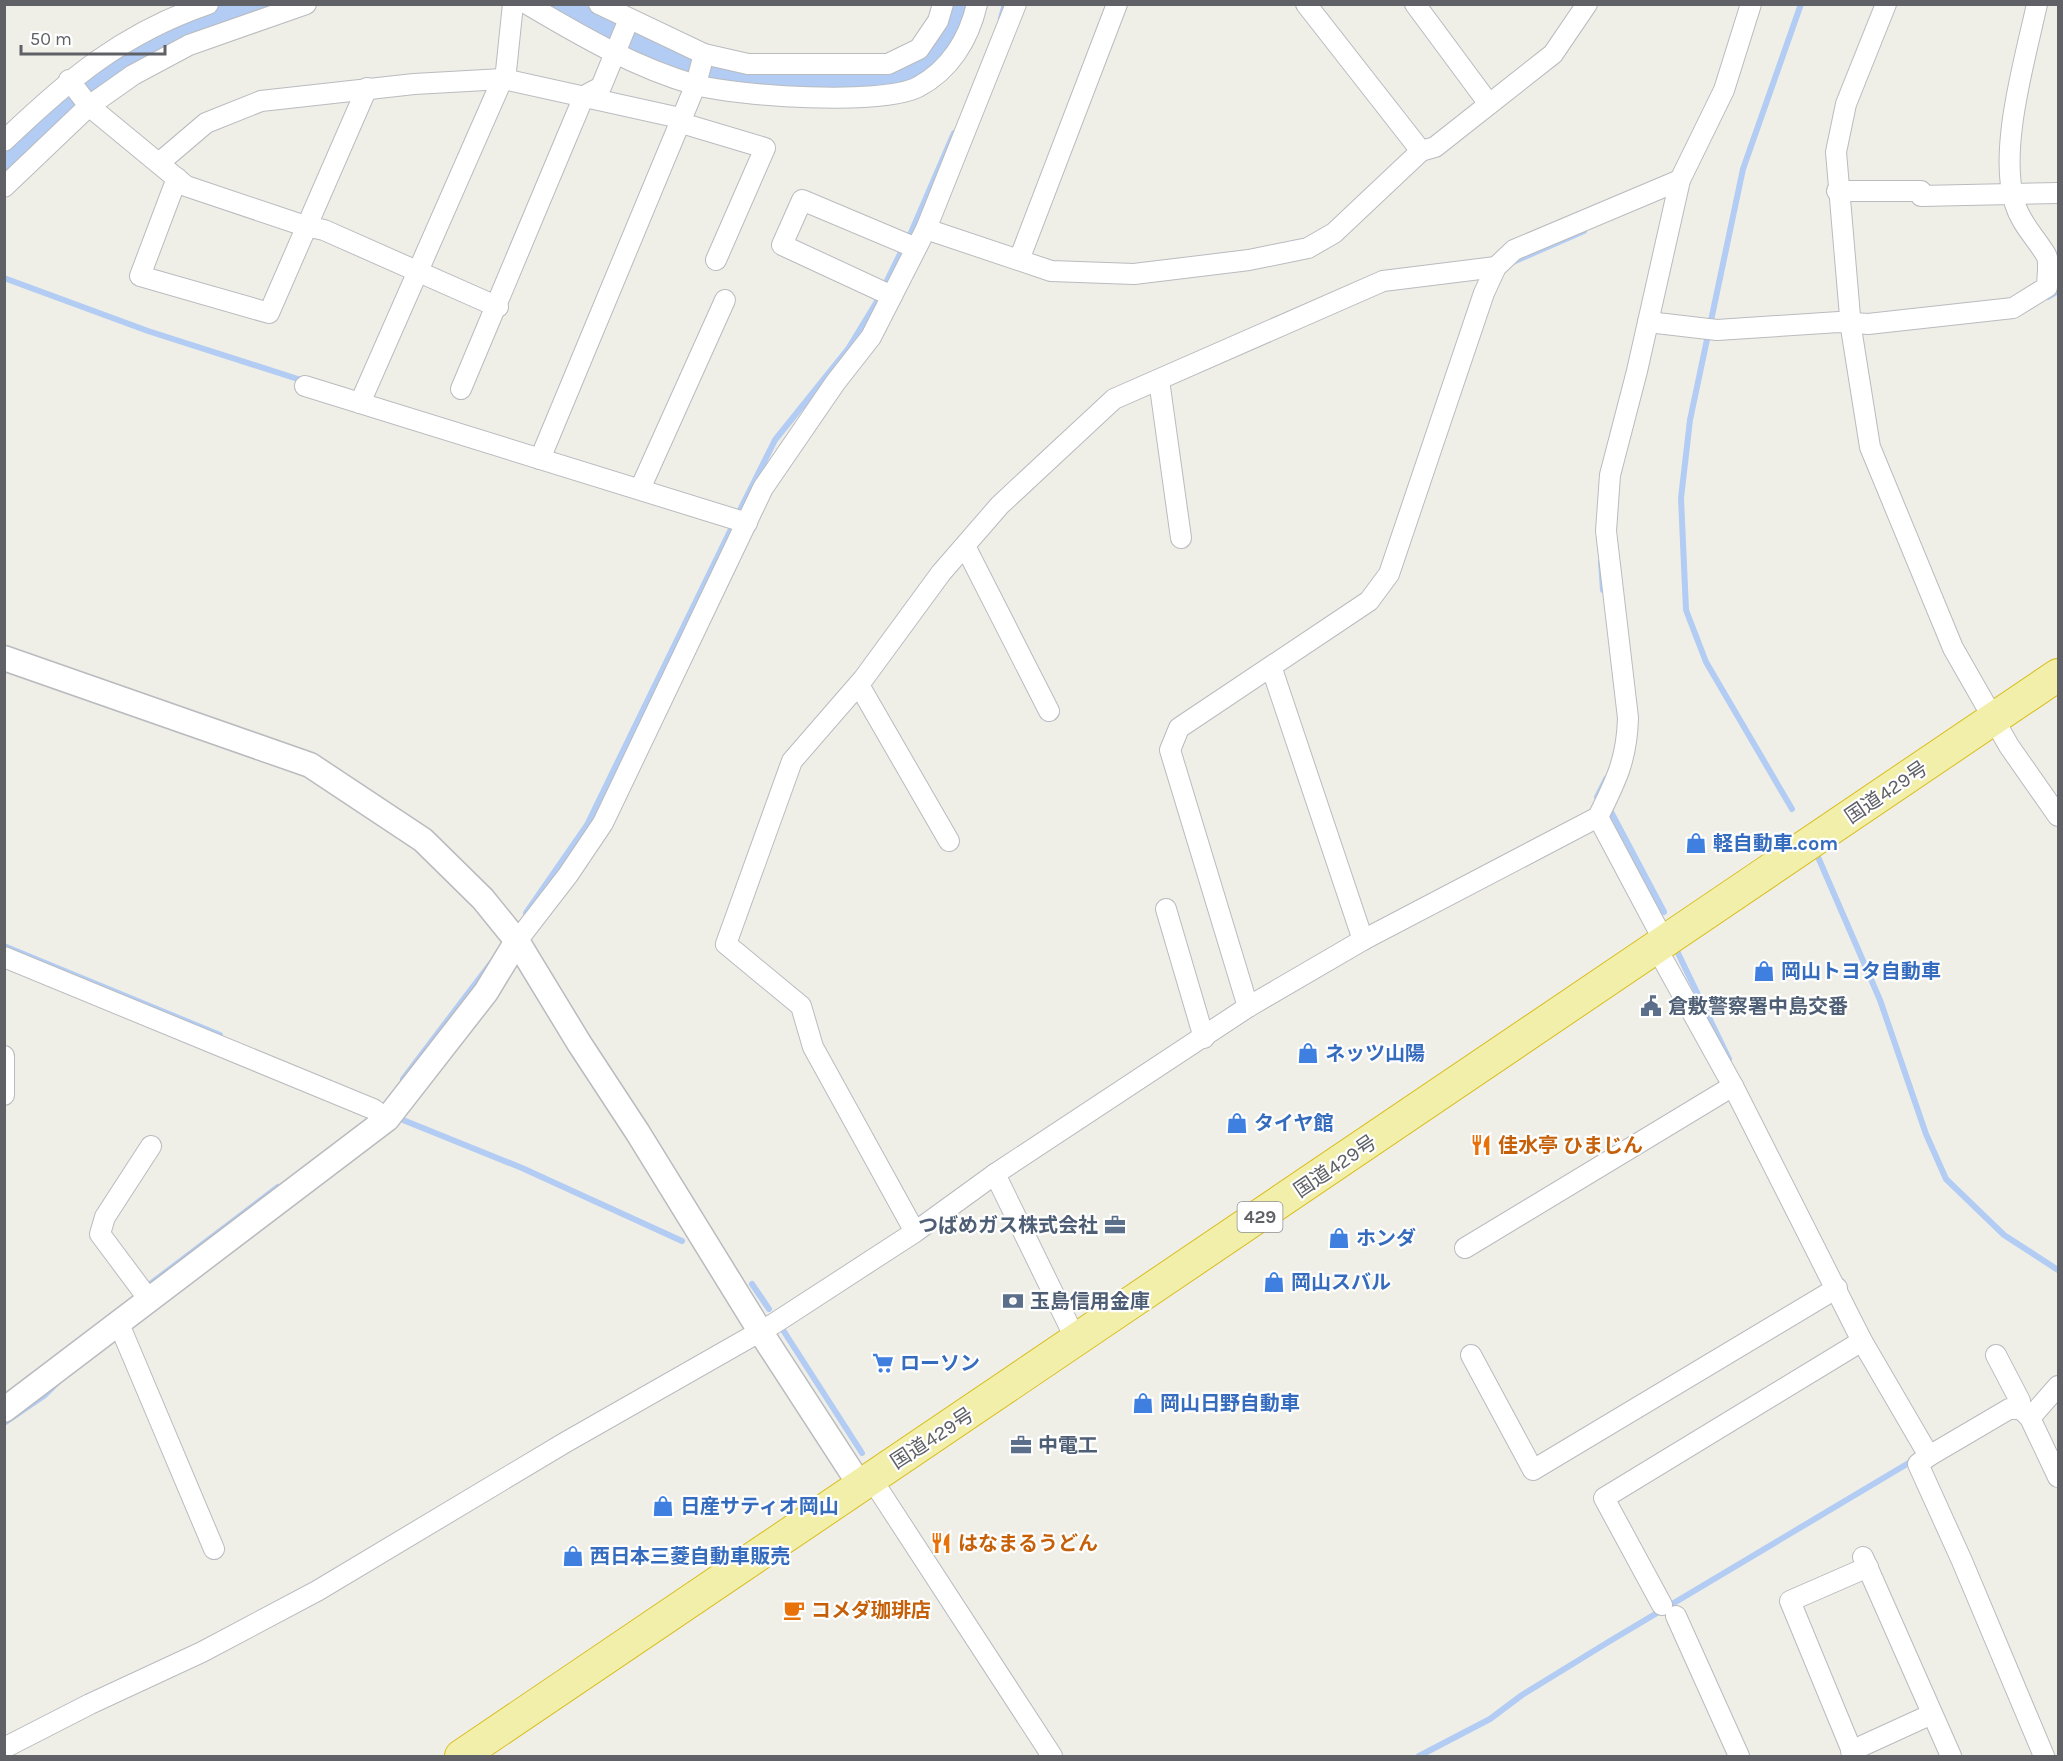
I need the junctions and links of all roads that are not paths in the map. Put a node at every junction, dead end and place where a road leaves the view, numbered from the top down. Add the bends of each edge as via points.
1 (207, 4) edge
2 (306, 4) edge
3 (513, 4) edge
4 (527, 4) edge
5 (599, 4) edge
6 (943, 4) edge
7 (977, 4) edge
8 (1016, 4) edge
9 (1117, 4) edge
10 (1306, 4) edge
11 (1414, 4) edge
12 (1587, 4) edge
13 (1751, 4) edge
14 (1886, 4) edge
15 (2037, 4) edge
16 (622, 36) junction
17 (700, 68) junction
18 (503, 79) junction
19 (367, 88) junction
20 (79, 92) junction
21 (584, 96) junction
22 (1489, 104) junction
23 (679, 120) junction
24 (4, 141) edge
25 (1421, 151) junction
26 (159, 163) junction
27 (177, 178) junction
28 (1680, 180) junction
29 (4, 187) edge
30 (1837, 190) junction
31 (2058, 193) edge
32 (2013, 194) junction
33 (305, 226) junction
34 (926, 229) junction
35 (916, 248) junction
36 (716, 260) dead end
37 (1019, 260) junction
38 (1496, 267) junction
39 (2053, 267) edge
40 (417, 273) junction
41 (885, 293) junction
42 (724, 300) dead end
43 (498, 307) junction
44 (1648, 322) junction
45 (1851, 328) junction
46 (1159, 380) junction
47 (305, 386) dead end
48 (461, 390) dead end
49 (361, 401) junction
50 (540, 459) junction
51 (640, 489) junction
52 (747, 523) junction
53 (1181, 537) dead end
54 (965, 546) junction
55 (4, 658) edge
56 (1272, 669) junction
57 (2058, 675) edge
58 (859, 685) junction
59 (1049, 711) dead end
60 (1993, 720) junction
61 (2058, 816) edge
62 (1598, 817) junction
63 (949, 841) dead end
64 (1166, 909) dead end
65 (1363, 940) junction
66 (517, 941) junction
67 (1660, 944) junction
68 (4, 957) edge
69 (1248, 1007) junction
70 (1204, 1038) junction
71 (4, 1056) edge
72 (1733, 1086) junction
73 (4, 1095) edge
74 (380, 1114) junction
75 (151, 1146) dead end
76 (995, 1174) junction
77 (915, 1232) junction
78 (1465, 1248) dead end
79 (1837, 1288) junction
80 (145, 1294) junction
81 (119, 1324) junction
82 (760, 1331) junction
83 (1862, 1341) junction
84 (1077, 1342) junction
85 (1471, 1354) dead end
86 (1996, 1354) dead end
87 (2058, 1386) edge
88 (4, 1410) edge
89 (2025, 1414) junction
90 (1929, 1456) junction
91 (2058, 1477) edge
92 (865, 1482) junction
93 (214, 1549) dead end
94 (1932, 1714) junction
95 (4, 1748) edge
96 (1853, 1754) edge
97 (461, 1756) edge
98 (1052, 1756) edge
99 (1739, 1756) edge
100 (1951, 1756) edge
101 (2044, 1756) edge

1 - 20 street via 166,18 115,48
2 - 20 street via 189,45 133,75
3 - 18 street
4 - 16 street
5 - 16 street
6 - 17 street via 938,21 919,49 888,64
7 - 17 street via 955,56 939,74 916,88 884,95 735,93
8 - 34 street
9 - 37 street
10 - 25 street
11 - 22 street
12 - 22 street via 1553,54
13 - 28 street via 1724,90
14 - 30 street via 1840,123
15 - 32 street via 2013,117
16 - 17 street
16 - 17 street
16 - 21 street via 601,87
17 - 23 street
18 - 19 street
18 - 21 street
18 - 40 street
19 - 26 street via 261,101 233,111 206,123
19 - 33 street
20 - 24 street
20 - 26 street
20 - 29 street
21 - 23 street
21 - 43 street
22 - 25 street via 1435,147
23 - 36 street via 765,148
23 - 50 street
25 - 37 street via 1334,233 1308,248 1249,260 1134,274 1051,271
26 - 27 street
27 - 33 street via 186,186
27 - 33 street via 140,276 269,313
28 - 38 street via 1514,250
28 - 44 street
30 - 32 street via 1921,191 1921,196
30 - 45 street
31 - 32 street
32 - 39 street via 2030,236
33 - 40 street via 324,230
34 - 35 street
34 - 37 street
35 - 41 street
35 - 41 street via 802,200 782,245
38 - 46 street via 1383,280
38 - 56 street via 1389,574 1369,601
39 - 45 street via 2047,287 2013,308
40 - 43 street
40 - 49 street
41 - 52 street via 871,337 763,488
42 - 51 street
43 - 48 street
44 - 45 street via 1708,330
44 - 62 street via 1610,475 1606,531 1628,718 1627,748
45 - 60 street via 1870,447 1953,648
46 - 53 street
46 - 54 street via 1114,399 1000,506
47 - 49 street
49 - 50 street
50 - 51 street
51 - 52 street
52 - 66 street via 603,823
54 - 58 street
54 - 59 street
55 - 66 street via 310,765 423,840 483,899
56 - 65 street
56 - 69 street via 1179,728 1170,750
57 - 60 highway, 国道429号 / 429
58 - 63 street
58 - 77 street via 792,761 726,944 801,1006 813,1047
60 - 61 street
60 - 67 highway, 国道429号 / 429
62 - 65 street
62 - 67 street
64 - 70 street
65 - 69 street
66 - 74 street via 486,992
66 - 82 street
67 - 72 street
67 - 84 highway, 国道429号 / 429
68 - 74 street
69 - 70 street
70 - 76 street
71 - 73 street
72 - 78 street
72 - 79 street
74 - 80 street
75 - 80 street via 105,1217 100,1234
76 - 77 street
76 - 84 street
77 - 82 street
79 - 83 street
79 - 85 street via 1533,1470
80 - 81 street
81 - 88 street
81 - 93 street
82 - 92 street
82 - 95 street via 317,1591
83 - 90 street
83 - 99 street via 1604,1498 1669,1610
84 - 92 highway, 国道429号 / 429
86 - 89 street
87 - 89 street
89 - 90 street via 2009,1409
89 - 91 street
90 - 101 street via 1918,1464
92 - 97 highway, 国道429号 / 429
92 - 98 street
94 - 96 street
94 - 96 street via 1865,1562 1790,1601
94 - 100 street

